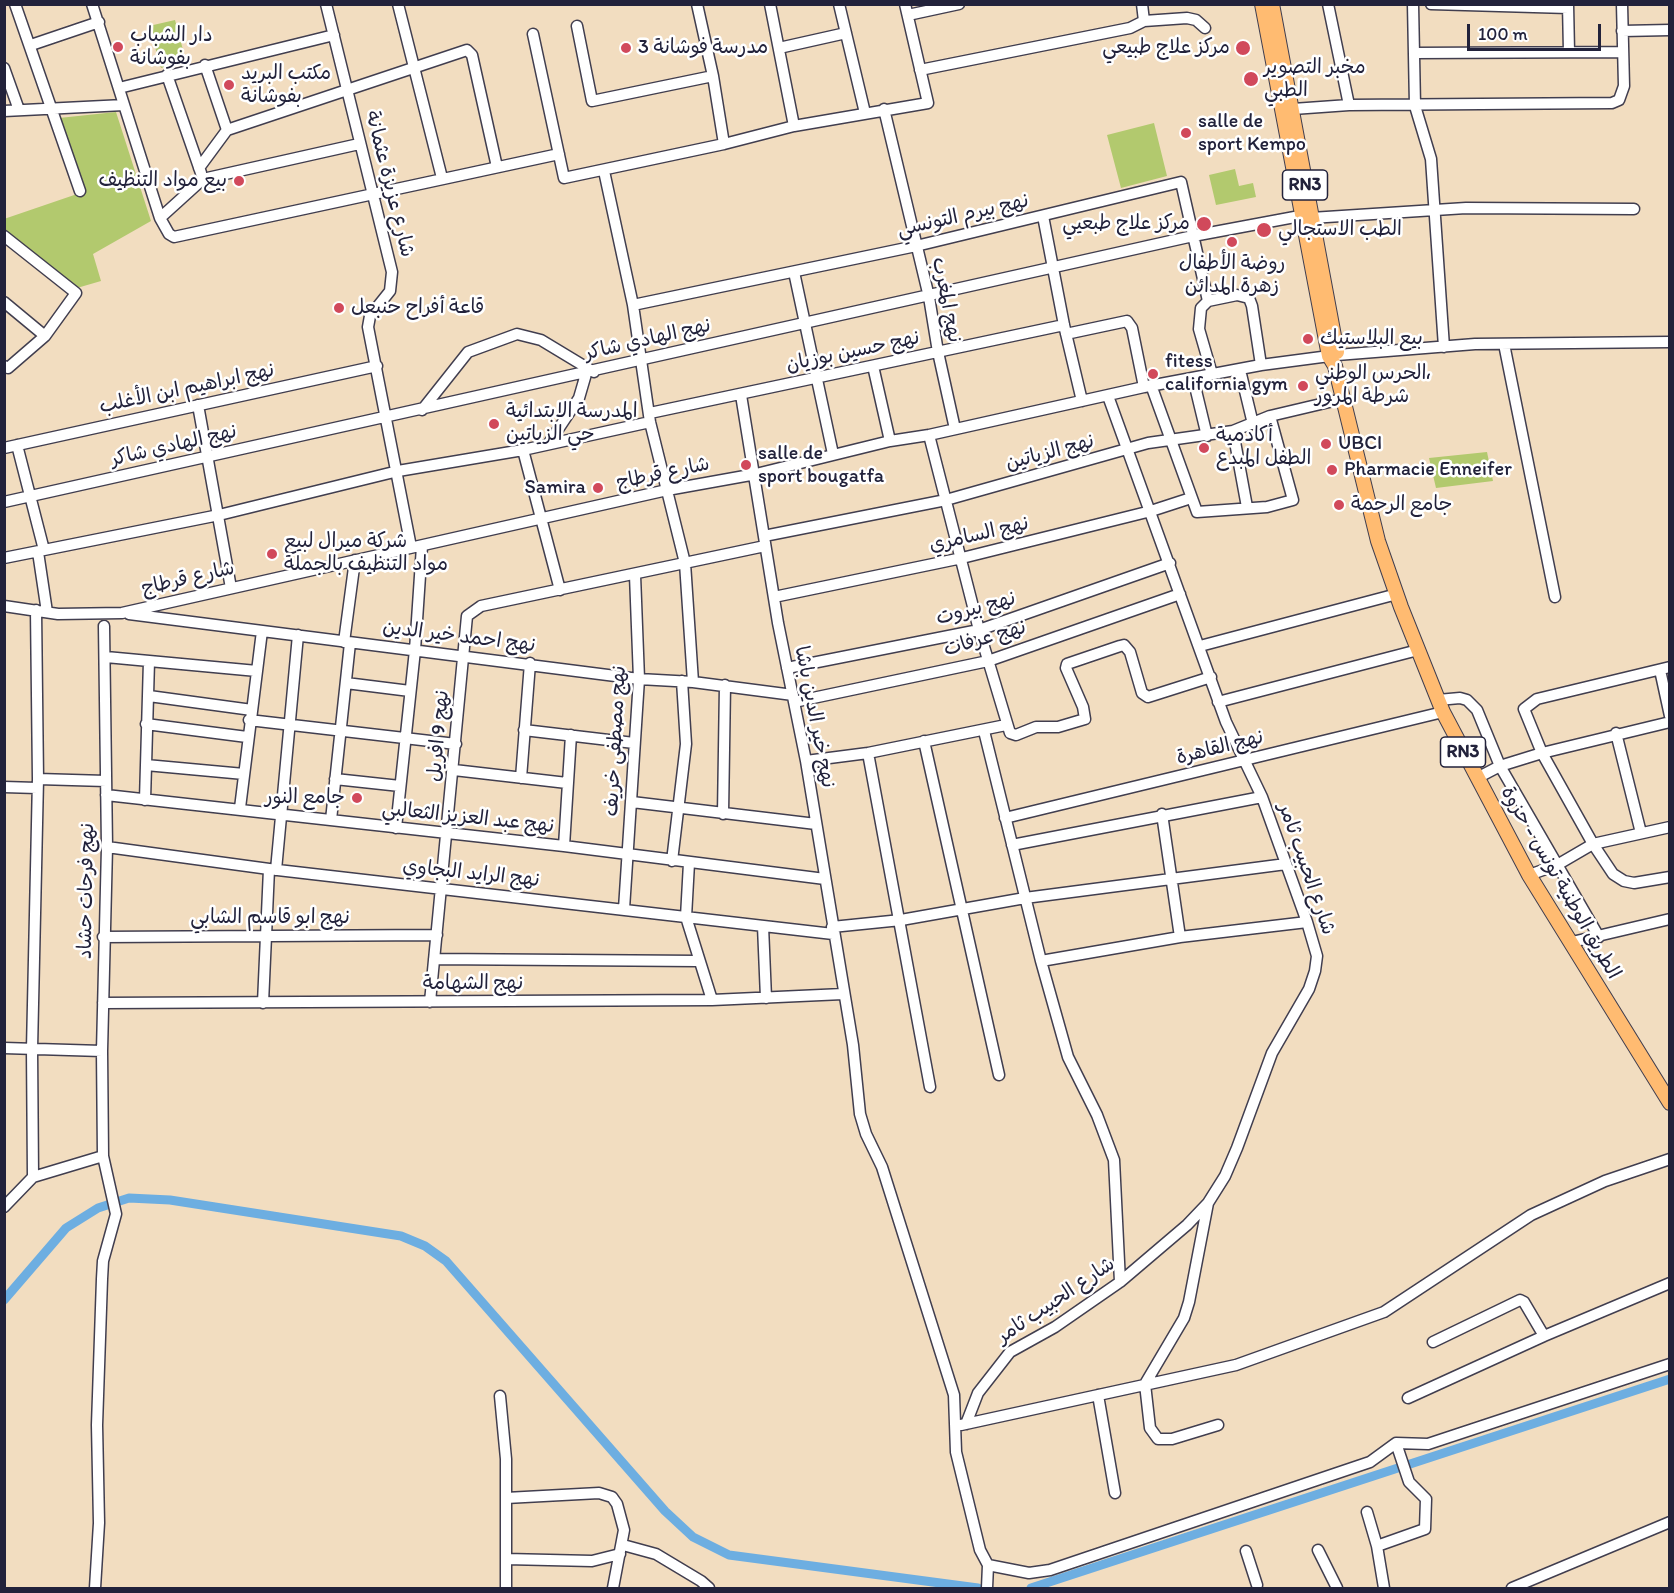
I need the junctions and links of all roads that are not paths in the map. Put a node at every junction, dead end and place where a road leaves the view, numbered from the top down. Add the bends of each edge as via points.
1 (15, 4) edge
2 (92, 4) edge
3 (326, 4) edge
4 (398, 4) edge
5 (697, 4) edge
6 (770, 4) edge
7 (839, 4) edge
8 (959, 4) edge
9 (1142, 4) edge
10 (1262, 4) edge
11 (1272, 4) edge
12 (1328, 4) edge
13 (1413, 4) edge
14 (1431, 4) edge
15 (1622, 4) edge
16 (1471, 5) edge
17 (1522, 5) edge
18 (1568, 6) edge
19 (907, 10) edge
20 (1144, 21) junction
21 (99, 22) junction
22 (577, 26) dead end
23 (1205, 28) dead end
24 (1670, 30) edge
25 (1622, 31) junction
26 (846, 33) junction
27 (533, 34) dead end
28 (334, 35) junction
29 (31, 45) junction
30 (779, 48) junction
31 (1623, 51) junction
32 (1569, 52) junction
33 (1414, 53) junction
34 (205, 65) junction
35 (4, 68) edge
36 (413, 68) junction
37 (920, 70) junction
38 (167, 75) junction
39 (713, 76) junction
40 (119, 88) junction
41 (347, 88) junction
42 (124, 105) junction
43 (1349, 105) junction
44 (1415, 106) junction
45 (52, 109) junction
46 (884, 109) junction
47 (1293, 109) junction
48 (19, 110) junction
49 (4, 111) edge
50 (864, 113) junction
51 (794, 126) junction
52 (227, 130) junction
53 (359, 144) junction
54 (724, 144) junction
55 (559, 154) junction
56 (497, 167) junction
57 (604, 171) junction
58 (201, 174) junction
59 (442, 178) junction
60 (80, 191) dead end
61 (371, 194) junction
62 (1634, 209) dead end
63 (1435, 210) junction
64 (1043, 216) junction
65 (1306, 217) junction
66 (160, 218) junction
67 (1193, 236) junction
68 (6, 242) edge
69 (916, 246) junction
70 (1055, 268) junction
71 (794, 272) junction
72 (929, 297) junction
73 (1208, 301) junction
74 (4, 302) edge
75 (633, 305) junction
76 (806, 324) junction
77 (1065, 329) junction
78 (45, 336) junction
79 (1670, 342) edge
80 (1504, 344) junction
81 (1444, 347) junction
82 (938, 352) junction
83 (1334, 359) junction
84 (641, 360) junction
85 (1261, 365) junction
86 (377, 366) junction
87 (873, 366) junction
88 (6, 367) edge
89 (1240, 370) junction
90 (590, 373) junction
91 (1212, 374) junction
92 (817, 376) junction
93 (1193, 378) junction
94 (1147, 386) junction
95 (741, 395) junction
96 (1108, 396) junction
97 (1342, 399) junction
98 (1082, 401) junction
99 (198, 405) junction
100 (422, 410) junction
101 (1270, 416) junction
102 (386, 418) junction
103 (650, 418) junction
104 (1253, 424) junction
105 (956, 429) junction
106 (1233, 431) junction
107 (928, 435) junction
108 (1207, 436) junction
109 (1172, 439) junction
110 (890, 441) junction
111 (549, 443) junction
112 (16, 445) junction
113 (4, 448) edge
114 (523, 450) junction
115 (1128, 451) junction
116 (833, 454) junction
117 (209, 456) junction
118 (398, 471) junction
119 (756, 474) junction
120 (667, 490) junction
121 (29, 497) junction
122 (1191, 498) junction
123 (946, 500) junction
124 (4, 502) edge
125 (1247, 507) junction
126 (1151, 511) junction
127 (219, 515) junction
128 (541, 519) junction
129 (765, 541) junction
130 (417, 546) junction
131 (41, 551) junction
132 (4, 558) edge
133 (962, 558) junction
134 (355, 560) junction
135 (685, 563) junction
136 (1170, 563) junction
137 (635, 575) junction
138 (231, 588) junction
139 (560, 590) junction
140 (1180, 594) junction
141 (1398, 594) junction
142 (774, 597) junction
143 (1555, 597) dead end
144 (4, 606) edge
145 (42, 611) junction
146 (122, 613) junction
147 (467, 616) joint
148 (104, 626) dead end
149 (979, 630) junction
150 (262, 631) junction
151 (298, 635) junction
152 (347, 642) junction
153 (1200, 646) junction
154 (415, 650) junction
155 (1418, 650) junction
156 (465, 656) junction
157 (106, 657) junction
158 (988, 660) junction
159 (149, 661) junction
160 (530, 663) junction
161 (787, 668) junction
162 (1665, 669) edge
163 (256, 671) junction
164 (1212, 677) junction
165 (639, 679) junction
166 (688, 681) junction
167 (346, 683) junction
168 (725, 686) junction
169 (410, 691) junction
170 (149, 696) junction
171 (793, 699) junction
172 (1218, 702) junction
173 (1441, 706) junction
174 (251, 715) junction
175 (1670, 716) edge
176 (1670, 722) edge
177 (146, 724) junction
178 (288, 724) junction
179 (1008, 728) junction
180 (524, 730) junction
181 (984, 731) junction
182 (340, 732) junction
183 (1616, 733) junction
184 (571, 735) junction
185 (247, 737) junction
186 (405, 739) junction
187 (924, 741) junction
188 (634, 742) junction
189 (456, 744) junction
190 (868, 753) junction
191 (1542, 753) junction
192 (1245, 760) junction
193 (806, 761) junction
194 (146, 765) junction
195 (1500, 766) junction
196 (454, 770) junction
197 (244, 774) junction
198 (521, 778) junction
199 (1477, 778) junction
200 (335, 779) junction
201 (106, 781) junction
202 (567, 783) junction
203 (37, 784) junction
204 (400, 786) junction
205 (4, 787) edge
206 (106, 795) junction
207 (1262, 797) junction
208 (145, 800) junction
209 (632, 802) junction
210 (240, 808) junction
211 (679, 808) junction
212 (723, 813) junction
213 (282, 814) junction
214 (1162, 814) junction
215 (1005, 818) junction
216 (331, 820) junction
217 (816, 824) junction
218 (1670, 827) edge
219 (396, 828) junction
220 (448, 833) junction
221 (1641, 833) junction
222 (1593, 844) junction
223 (1012, 845) junction
224 (564, 846) junction
225 (107, 847) junction
226 (628, 855) junction
227 (672, 861) junction
228 (689, 863) junction
229 (1286, 864) junction
230 (1557, 865) junction
231 (273, 870) junction
232 (1529, 875) junction
233 (1670, 878) edge
234 (825, 879) junction
235 (1172, 880) junction
236 (441, 889) junction
237 (1025, 898) junction
238 (624, 909) junction
239 (962, 910) junction
240 (686, 917) junction
241 (1670, 919) edge
242 (901, 920) junction
243 (1307, 922) junction
244 (763, 926) junction
245 (832, 930) junction
246 (438, 935) junction
247 (267, 936) junction
248 (103, 937) junction
249 (1180, 937) junction
250 (1599, 937) junction
251 (1572, 942) junction
252 (434, 958) junction
253 (698, 961) junction
254 (1041, 961) junction
255 (843, 994) junction
256 (766, 998) junction
257 (712, 1000) junction
258 (430, 1002) junction
259 (103, 1003) junction
260 (263, 1003) junction
261 (4, 1048) edge
262 (32, 1049) junction
263 (102, 1051) junction
264 (999, 1075) dead end
265 (930, 1087) dead end
266 (1670, 1103) edge
267 (103, 1156) junction
268 (1670, 1160) edge
269 (33, 1177) junction
270 (1208, 1203) junction
271 (4, 1207) edge
272 (1120, 1282) junction
273 (1670, 1283) edge
274 (1544, 1336) junction
275 (1433, 1342) dead end
276 (1670, 1364) edge
277 (1145, 1384) junction
278 (1098, 1395) junction
279 (500, 1396) dead end
280 (1408, 1398) dead end
281 (966, 1424) junction
282 (1218, 1425) dead end
283 (954, 1427) junction
284 (1396, 1444) junction
285 (1115, 1493) dead end
286 (506, 1498) junction
287 (1367, 1512) dead end
288 (1670, 1522) edge
289 (1377, 1546) junction
290 (622, 1550) junction
291 (1318, 1550) dead end
292 (1246, 1551) dead end
293 (506, 1559) junction
294 (989, 1568) junction
295 (1258, 1587) edge
296 (95, 1588) edge
297 (506, 1588) edge
298 (613, 1588) edge
299 (709, 1588) edge
300 (987, 1588) edge
301 (1246, 1588) edge
302 (1337, 1588) edge
303 (1384, 1588) edge
304 (1512, 1588) edge

1 - 29 street
2 - 21 street
3 - 28 street, شارع عزيزة عثمانة
4 - 36 street
5 - 39 street
6 - 30 street
7 - 26 street
8 - 19 street
9 - 20 street
10 - 65 main road, الطريق الوطنية تونس - حزوة / RN3
11 - 47 main road, الطريق الوطنية تونس - حزوة / RN3
12 - 43 street
13 - 33 street
14 - 16 street
15 - 25 street
16 - 17 street
17 - 18 street
18 - 32 street
19 - 37 street
20 - 23 street via 1187,18
20 - 37 street via 1130,28
21 - 29 street
21 - 40 street
22 - 39 street via 592,101
24 - 25 street
25 - 31 street
26 - 30 street
26 - 50 street
27 - 55 street
28 - 34 street
28 - 41 street, شارع عزيزة عثمانة
29 - 45 street
30 - 51 street
31 - 32 street
31 - 44 street via 1623,94 1612,103
32 - 33 street
33 - 44 street
34 - 38 street
34 - 52 street
35 - 48 street
36 - 41 street
36 - 56 street via 467,50 472,55
36 - 59 street
37 - 46 street via 928,102
38 - 40 street
38 - 58 street
39 - 54 street
40 - 42 street
41 - 52 street
41 - 53 street, شارع عزيزة عثمانة
42 - 45 street
42 - 66 street
43 - 44 street
43 - 47 street
44 - 63 street via 1431,159
45 - 48 street
45 - 60 street
46 - 50 street
46 - 69 street, نهج المغرب
47 - 65 main road, الطريق الوطنية تونس - حزوة / RN3
48 - 49 street
50 - 51 street
51 - 54 street
52 - 58 street
53 - 58 street
53 - 61 street, شارع عزيزة عثمانة
54 - 57 street
55 - 56 street
55 - 57 street via 564,178
56 - 59 street
57 - 75 street
58 - 66 street
59 - 61 street
61 - 66 street via 174,237
61 - 86 street, شارع عزيزة عثمانة via 393,282 370,316
62 - 63 street, نهج الهادي شاكر
63 - 65 street, نهج الهادي شاكر
63 - 81 street
64 - 67 street, نهج بيرم التونسي via 1181,182
64 - 69 street, نهج بيرم التونسي
64 - 70 street
65 - 67 street, نهج الهادي شاكر
65 - 83 main road, الطريق الوطنية تونس - حزوة / RN3 via 1329,301
67 - 70 street, نهج الهادي شاكر
67 - 73 street, نهج بيرم التونسي
68 - 78 street via 76,293
69 - 71 street, نهج بيرم التونسي
69 - 72 street, نهج المغرب
70 - 72 street, نهج الهادي شاكر
70 - 77 street
71 - 75 street, نهج بيرم التونسي
71 - 76 street
72 - 76 street, نهج الهادي شاكر
72 - 82 street, نهج المغرب
73 - 85 street via 1237,295 1249,298
73 - 91 street via 1198,316
74 - 78 street
75 - 84 street
76 - 84 street, نهج الهادي شاكر
76 - 92 street
77 - 82 street, نهج حسين بوزيان
77 - 94 street, نهج حسين بوزيان via 1127,321
77 - 98 street
78 - 88 street
79 - 80 street, شارع قرطاج
80 - 81 street, شارع قرطاج
80 - 143 street
81 - 83 street, شارع قرطاج
82 - 87 street, نهج حسين بوزيان
82 - 105 street, نهج المغرب
83 - 85 street, شارع قرطاج
83 - 97 main road, الطريق الوطنية تونس - حزوة / RN3
84 - 90 street, نهج الهادي شاكر
84 - 103 street
85 - 89 street, شارع قرطاج
86 - 99 street, نهج ابراهيم ابن الأغلب
86 - 102 street, شارع عزيزة عثمانة
87 - 92 street, نهج حسين بوزيان
87 - 110 street
89 - 91 street, شارع قرطاج
89 - 104 street
90 - 100 street, نهج الهادي شاكر
90 - 100 street via 541,340 517,334 468,352
90 - 111 street via 579,398
91 - 93 street, شارع قرطاج
92 - 95 street, نهج حسين بوزيان
92 - 116 street
93 - 94 street, شارع قرطاج
93 - 108 street
94 - 96 street, شارع قرطاج
94 - 109 street
95 - 103 street, نهج حسين بوزيان
95 - 119 street, نهج خير الدين باشا
96 - 98 street, شارع قرطاج
96 - 115 street, شارع الحبيب ثامر
97 - 101 street, نهج الزياتين
97 - 141 main road, الطريق الوطنية تونس - حزوة / RN3 via 1367,504
98 - 105 street, شارع قرطاج
99 - 112 street, نهج ابراهيم ابن الأغلب
99 - 117 street
100 - 102 street, نهج الهادي شاكر
101 - 104 street, نهج الزياتين
101 - 125 street via 1293,500 1267,507
102 - 117 street, نهج الهادي شاكر
102 - 118 street, شارع عزيزة عثمانة
103 - 111 street, نهج حسين بوزيان
103 - 120 street
104 - 106 street, نهج الزياتين
105 - 107 street, شارع قرطاج
106 - 108 street, نهج الزياتين
106 - 125 street
107 - 110 street, شارع قرطاج
107 - 123 street
108 - 109 street, نهج الزياتين
109 - 115 street, نهج الزياتين
109 - 122 street
110 - 116 street, شارع قرطاج
111 - 114 street, نهج حسين بوزيان
112 - 113 street, نهج ابراهيم ابن الأغلب
112 - 121 street
114 - 118 street, نهج حسين بوزيان
114 - 128 street
115 - 123 street, نهج الزياتين
115 - 126 street, شارع الحبيب ثامر
116 - 119 street, شارع قرطاج
117 - 121 street, نهج الهادي شاكر
117 - 127 street
118 - 127 street, نهج حسين بوزيان
118 - 130 street, شارع عزيزة عثمانة
119 - 120 street, شارع قرطاج
119 - 129 street, نهج خير الدين باشا
120 - 128 street, شارع قرطاج
120 - 135 street
121 - 124 street, نهج الهادي شاكر
121 - 131 street
122 - 125 street via 1197,512
122 - 126 street, نهج السامري
123 - 129 street, نهج الزياتين
123 - 133 street
126 - 133 street, نهج السامري
126 - 136 street, شارع الحبيب ثامر
127 - 131 street, نهج حسين بوزيان
127 - 138 street
128 - 130 street, شارع قرطاج
128 - 139 street
129 - 135 street, نهج الزياتين
129 - 142 street, نهج خير الدين باشا
130 - 134 street, شارع قرطاج
130 - 154 street, شارع عزيزة عثمانة
131 - 132 street, نهج حسين بوزيان
131 - 145 street
133 - 142 street, نهج السامري
133 - 149 street
134 - 138 street, شارع قرطاج
134 - 152 street
135 - 137 street, نهج الزياتين
135 - 166 street
136 - 140 street, شارع الحبيب ثامر
136 - 149 street, نهج بيروت
137 - 139 street, نهج الزياتين
137 - 165 street, نهج مصطفى خريف
138 - 146 street, شارع قرطاج
139 - 147 street, نهج الزياتين via 481,606
140 - 153 street, شارع الحبيب ثامر
140 - 158 street, نهج عرفات
141 - 153 street
141 - 155 main road, الطريق الوطنية تونس - حزوة / RN3
142 - 161 street, نهج خير الدين باشا
144 - 145 street, شارع قرطاج
145 - 146 street, شارع قرطاج
145 - 203 street
146 - 150 street, نهج احمد خير الدين
147 - 156 street, نهج 9 افريل
148 - 157 street, نهج فرحات حشاد
149 - 158 street
149 - 161 street, نهج بيروت
150 - 151 street, نهج احمد خير الدين
150 - 163 street
151 - 152 street, نهج احمد خير الدين
151 - 178 street
152 - 154 street, نهج احمد خير الدين
152 - 167 street
153 - 164 street, شارع الحبيب ثامر
154 - 156 street, نهج احمد خير الدين
154 - 169 street, شارع عزيزة عثمانة
155 - 172 street
155 - 173 main road, الطريق الوطنية تونس - حزوة / RN3
156 - 160 street, نهج احمد خير الدين
156 - 189 street, نهج 9 افريل
157 - 159 street
157 - 201 street, نهج فرحات حشاد
158 - 171 street, نهج عرفات
158 - 179 street
159 - 163 street
159 - 170 street
160 - 165 street, نهج احمد خير الدين
160 - 180 street
161 - 171 street, نهج خير الدين باشا
162 - 175 street
162 - 191 street via 1537,699 1527,705 1524,715
163 - 174 street
164 - 172 street, شارع الحبيب ثامر
164 - 179 street via 1148,697 1142,693 1130,652 1120,645 1067,664 1085,719 1058,727 1035,727 1016,735
165 - 166 street, نهج احمد خير الدين
165 - 188 street, نهج مصطفى خريف
166 - 168 street, نهج احمد خير الدين
166 - 211 street
167 - 169 street
167 - 182 street
168 - 171 street, نهج احمد خير الدين
168 - 212 street
169 - 186 street, شارع عزيزة عثمانة
170 - 174 street
170 - 177 street
171 - 193 street, نهج خير الدين باشا
172 - 192 street, شارع الحبيب ثامر
173 - 192 street, نهج القاهرة
173 - 195 street, نهج القاهرة via 1460,698 1472,703
173 - 199 main road, الطريق الوطنية تونس - حزوة / RN3
174 - 178 street
174 - 185 street
176 - 183 street
177 - 185 street
177 - 194 street
178 - 182 street
178 - 213 street
179 - 181 street
180 - 184 street
180 - 198 street
181 - 187 street
181 - 215 street
182 - 186 street
182 - 200 street
183 - 191 street
183 - 221 street
184 - 188 street
184 - 202 street
185 - 197 street
186 - 189 street
186 - 204 street, شارع عزيزة عثمانة
187 - 190 street
187 - 239 street
188 - 209 street, نهج مصطفى خريف
189 - 196 street, نهج 9 افريل
190 - 193 street
190 - 242 street
191 - 195 street
191 - 222 street
192 - 207 street, شارع الحبيب ثامر
192 - 215 street, نهج القاهرة
193 - 217 street, نهج خير الدين باشا
194 - 197 street
194 - 208 street
195 - 199 street
195 - 230 street
196 - 198 street
196 - 220 street, نهج 9 افريل
197 - 210 street
198 - 202 street
199 - 232 main road, الطريق الوطنية تونس - حزوة / RN3
200 - 204 street
200 - 216 street
201 - 203 street
201 - 206 street, نهج فرحات حشاد
202 - 224 street
203 - 205 street
203 - 262 street
204 - 219 street, شارع عزيزة عثمانة
206 - 208 street, نهج عبد العزيز الثعالبي
206 - 225 street, نهج فرحات حشاد
207 - 214 street
207 - 229 street, شارع الحبيب ثامر
208 - 210 street, نهج عبد العزيز الثعالبي
209 - 211 street
209 - 226 street, نهج مصطفى خريف
210 - 213 street, نهج عبد العزيز الثعالبي
211 - 212 street
211 - 227 street
212 - 217 street
213 - 216 street, نهج عبد العزيز الثعالبي
213 - 231 street
214 - 223 street
214 - 235 street
215 - 223 street
216 - 219 street, نهج عبد العزيز الثعالبي
217 - 234 street, نهج خير الدين باشا
218 - 221 street
219 - 220 street, نهج عبد العزيز الثعالبي
220 - 224 street, نهج عبد العزيز الثعالبي
220 - 236 street, نهج 9 افريل
221 - 222 street
222 - 230 street
222 - 233 street via 1618,878 1634,883
223 - 237 street
224 - 226 street, نهج عبد العزيز الثعالبي
225 - 231 street, نهج الرايد البجاوي
225 - 248 street, نهج فرحات حشاد
226 - 227 street, نهج عبد العزيز الثعالبي
226 - 238 street, نهج مصطفى خريف
227 - 228 street, نهج عبد العزيز الثعالبي
228 - 234 street, نهج عبد العزيز الثعالبي
228 - 240 street
229 - 235 street, نهج الرايد البجاوي
229 - 243 street, شارع الحبيب ثامر
230 - 232 street
230 - 250 street
231 - 236 street, نهج الرايد البجاوي
231 - 247 street
232 - 251 main road, الطريق الوطنية تونس - حزوة / RN3
234 - 245 street, نهج خير الدين باشا
235 - 237 street, نهج الرايد البجاوي
235 - 249 street
236 - 238 street, نهج الرايد البجاوي
236 - 246 street, نهج 9 افريل
237 - 239 street, نهج الرايد البجاوي
237 - 254 street
238 - 240 street, نهج الرايد البجاوي
239 - 242 street, نهج الرايد البجاوي
239 - 264 street
240 - 244 street, نهج الرايد البجاوي
240 - 253 street
241 - 250 street
242 - 245 street, نهج الرايد البجاوي
242 - 265 street
243 - 249 street
243 - 270 street, شارع الحبيب ثامر via 1317,956 1309,989 1272,1053 1237,1148
244 - 245 street, نهج الرايد البجاوي
244 - 256 street
245 - 255 street, نهج خير الدين باشا
246 - 247 street, نهج ابو قاسم الشابي
246 - 252 street, نهج 9 افريل
247 - 248 street, نهج ابو قاسم الشابي
247 - 260 street
248 - 259 street, نهج فرحات حشاد
249 - 254 street
250 - 251 street
251 - 266 main road, الطريق الوطنية تونس - حزوة / RN3
252 - 253 street
252 - 258 street, نهج 9 افريل
253 - 257 street
254 - 272 street via 1068,1057 1097,1114 1114,1160
255 - 256 street, نهج الشهامة
255 - 283 street, نهج خير الدين باشا via 862,1124 882,1167 954,1395
256 - 257 street, نهج الشهامة
257 - 258 street, نهج الشهامة
258 - 260 street, نهج الشهامة
259 - 260 street, نهج الشهامة
259 - 263 street, نهج فرحات حشاد
261 - 262 street
262 - 263 street
262 - 269 street
263 - 267 street, نهج فرحات حشاد
267 - 269 street
267 - 296 street, نهج فرحات حشاد via 116,1214 103,1261
268 - 277 street via 1605,1181 1531,1215 1384,1312 1236,1365
269 - 271 street
270 - 272 street, شارع الحبيب ثامر
270 - 277 street via 1189,1302
272 - 281 street, شارع الحبيب ثامر via 1055,1327 1010,1352 978,1393
273 - 274 street
274 - 275 street via 1520,1300
274 - 280 street
276 - 284 street via 1428,1444
277 - 278 street
277 - 282 street via 1150,1428 1158,1439 1172,1439
278 - 281 street
278 - 285 street
279 - 286 street
281 - 283 street
283 - 294 street, نهج خير الدين باشا via 964,1490 980,1550
284 - 289 street via 1409,1482 1426,1499 1425,1529
284 - 294 street via 1370,1462 1050,1570 1029,1573
286 - 290 street via 606,1493 614,1500 623,1521
286 - 293 street
287 - 289 street
288 - 304 street
289 - 303 street
290 - 293 street via 592,1561
290 - 298 street
290 - 299 street via 657,1554
291 - 302 street
292 - 295 street
293 - 297 street
294 - 300 street
295 - 301 street

